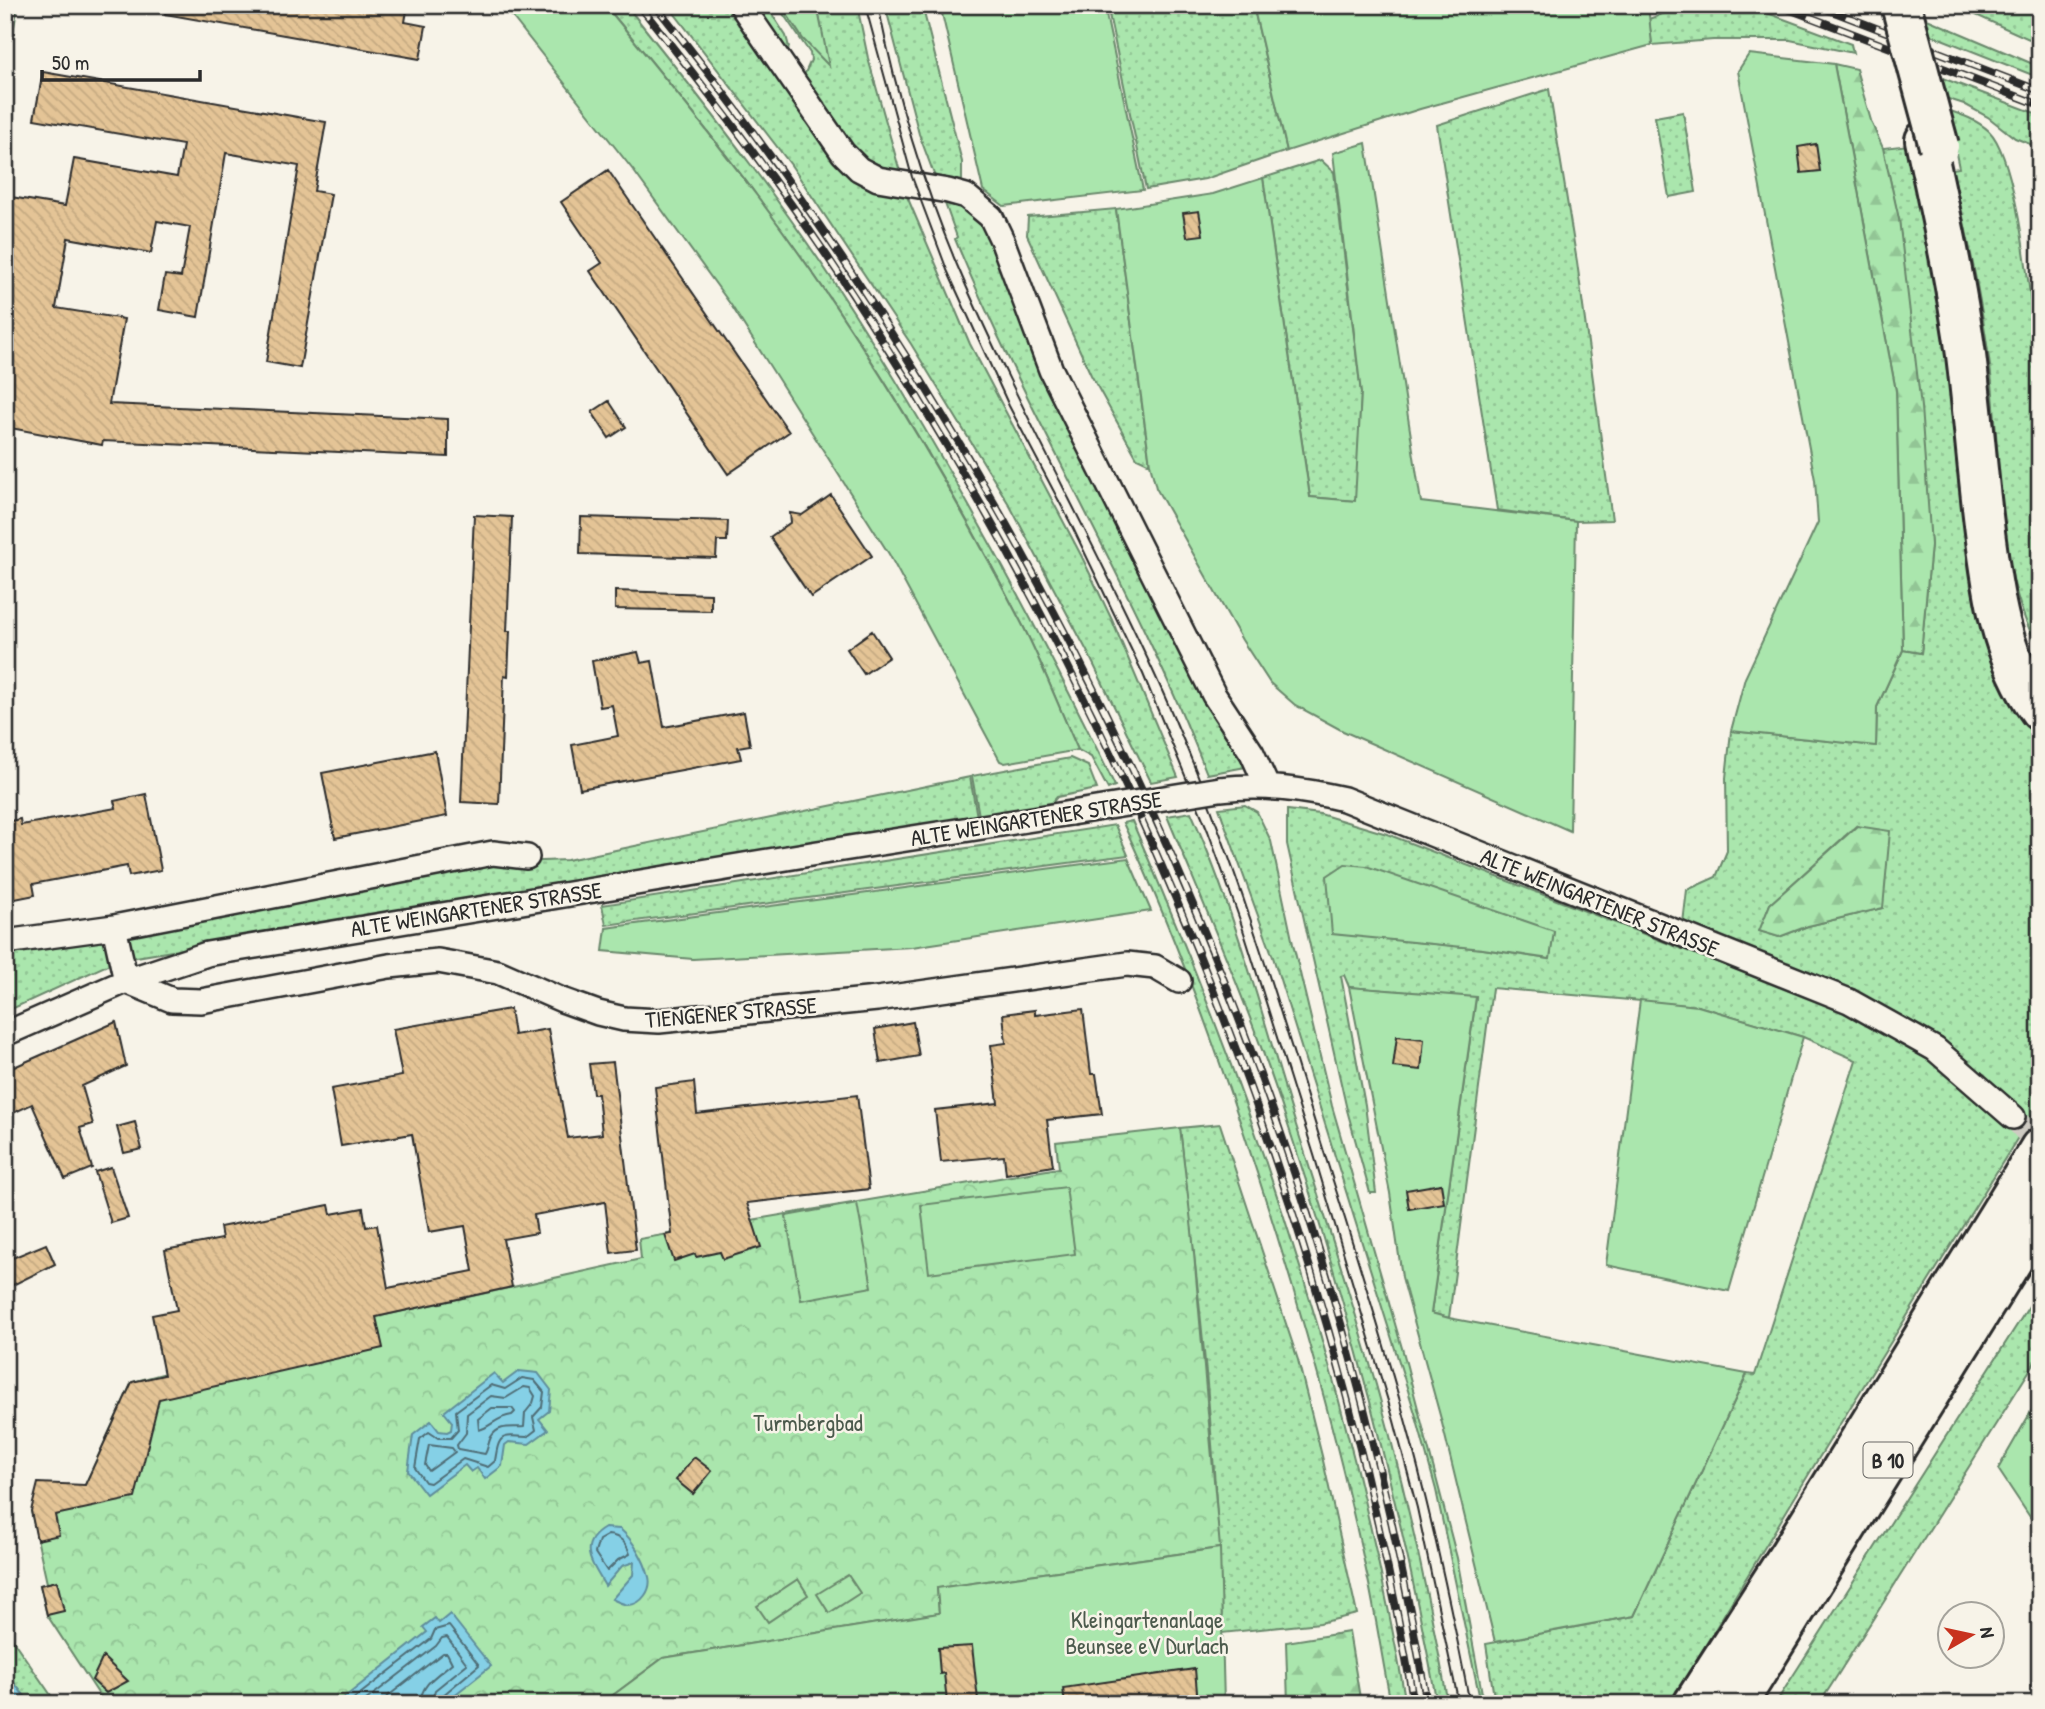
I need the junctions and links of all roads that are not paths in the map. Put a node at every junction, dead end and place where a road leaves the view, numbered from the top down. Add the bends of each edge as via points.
1 (741, 5) edge
2 (1888, 5) edge
3 (1901, 5) edge
4 (1932, 143) junction
5 (2040, 665) edge
6 (2040, 711) edge
7 (1267, 786) junction
8 (527, 857) dead end
9 (114, 927) junction
10 (5, 942) edge
11 (126, 981) junction
12 (1179, 981) dead end
13 (5, 1034) edge
14 (2013, 1116) tunnel mouth
15 (2040, 1148) edge
16 (2040, 1216) edge
17 (1693, 1704) edge
18 (1737, 1704) edge

1 - 7 street via 842,153 859,169 878,179 966,196 991,216 1051,370 1214,695 1252,753
2 - 4 highway
3 - 4 highway, bridge
4 - 5 highway via 1963,256 2006,576 2020,630
4 - 6 highway via 1965,354 1996,605 2008,652
7 - 11 street, ALTE WEINGARTENER STRASSE, bridge via 1220,789 283,940 200,955
7 - 14 street, ALTE WEINGARTENER STRASSE via 1344,799 1849,1001 1935,1049
8 - 9 street via 493,853
9 - 10 street
9 - 11 street
11 - 12 street, TIENGENER STRASSE via 172,1000 201,1001 438,961 498,972 598,1013 660,1021 877,999 1127,964 1156,967
11 - 13 street, ALTE WEINGARTENER STRASSE
15 - 17 highway, B 10
16 - 18 highway, B 10

